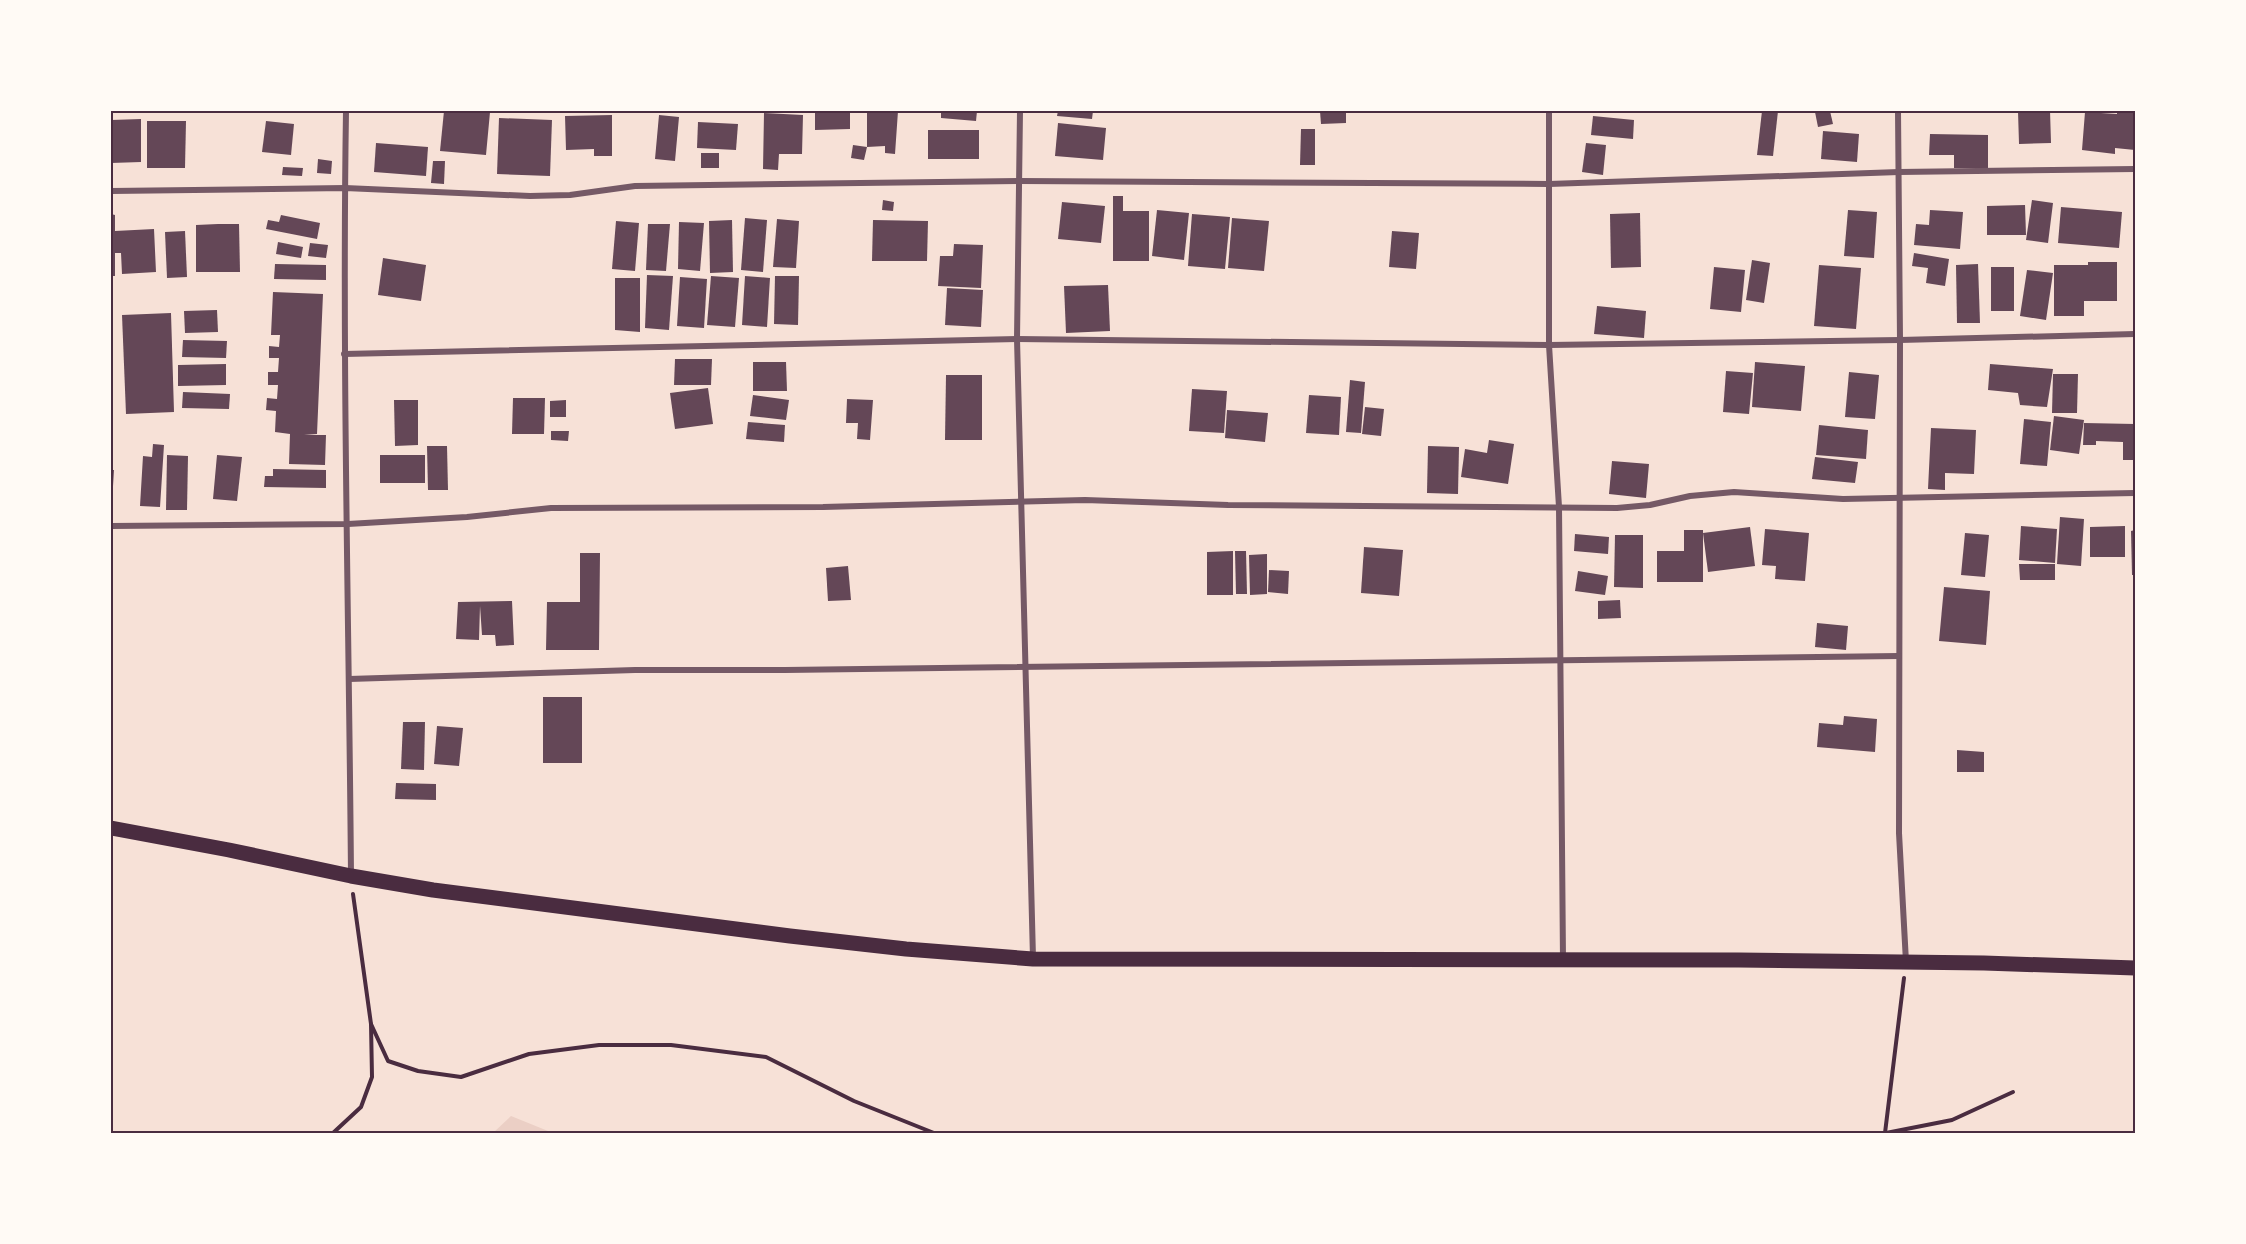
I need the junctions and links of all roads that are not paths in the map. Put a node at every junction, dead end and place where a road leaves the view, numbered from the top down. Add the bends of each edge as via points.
1 (346, 111) edge
2 (1020, 111) edge
3 (1549, 111) edge
4 (1898, 111) edge
5 (2135, 169) edge
6 (1899, 172) junction
7 (1020, 181) junction
8 (1549, 184) junction
9 (345, 188) junction
10 (111, 191) edge
11 (2135, 334) edge
12 (1017, 339) junction
13 (1900, 340) junction
14 (1550, 345) junction
15 (344, 354) junction
16 (2135, 493) edge
17 (1899, 499) junction
18 (1021, 503) junction
19 (1559, 507) junction
20 (348, 524) junction
21 (111, 526) edge
22 (1899, 656) junction
23 (1561, 659) junction
24 (1025, 666) junction
25 (349, 679) junction
26 (111, 828) edge
27 (351, 876) junction
28 (1034, 959) junction
29 (1563, 960) junction
30 (1906, 963) junction
31 (2135, 968) edge

1 - 9 street
2 - 7 street
3 - 8 street
4 - 6 street
5 - 6 street
6 - 8 street
6 - 13 street
7 - 8 street
7 - 9 street via 635,186 530,196
7 - 12 street
8 - 14 street
9 - 10 street
9 - 15 street
11 - 13 street
12 - 14 street
12 - 15 street
12 - 18 street
13 - 14 street
13 - 17 street
14 - 19 street
15 - 20 street
16 - 17 street
17 - 19 street via 1843,500 1734,492 1690,496 1650,506
17 - 22 street
18 - 19 street via 1085,500
18 - 20 street via 551,507
18 - 24 street
19 - 23 street
20 - 21 street
20 - 25 street
22 - 23 street
22 - 30 street via 1899,833
23 - 24 street
23 - 29 street
24 - 25 street via 635,670
24 - 28 street
25 - 27 street
26 - 27 main road
27 - 28 main road via 790,936
28 - 29 main road
29 - 30 main road
30 - 31 main road

